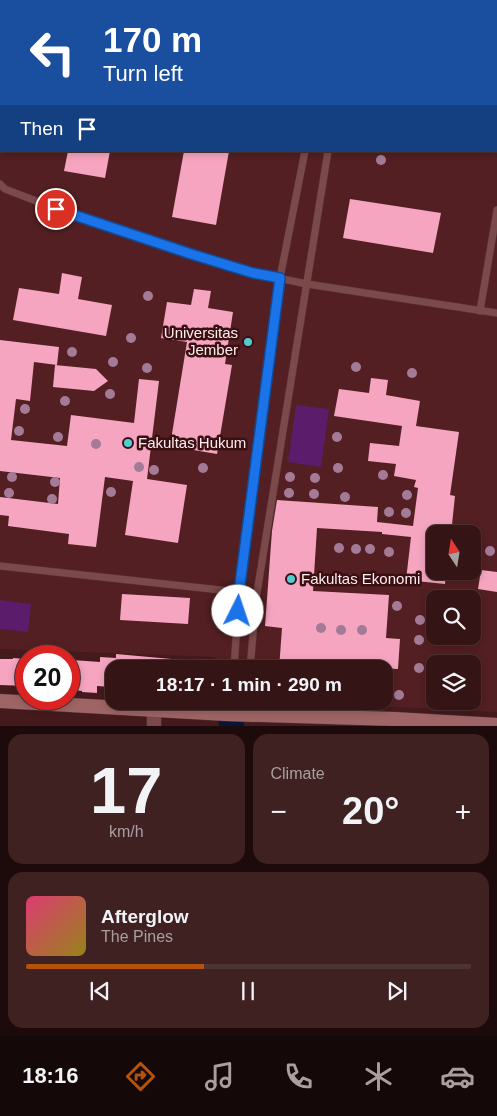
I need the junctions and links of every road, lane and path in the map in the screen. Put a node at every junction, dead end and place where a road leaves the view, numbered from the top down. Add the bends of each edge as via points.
1 (305, 152) edge
2 (328, 152) edge
3 (0, 184) edge
4 (497, 210) edge
5 (280, 278) junction
6 (306, 284) junction
7 (480, 311) junction
8 (497, 313) edge
9 (0, 566) edge
10 (239, 592) junction
11 (235, 660) edge
12 (251, 660) edge
13 (0, 700) edge
14 (105, 707) edge
15 (154, 710) joint
16 (268, 710) edge
17 (230, 711) edge
18 (393, 722) edge
19 (497, 725) edge
20 (154, 726) edge

1 - 5 lane
2 - 6 lane
3 - 5 lane via 5,189 56,209 191,254
4 - 7 lane
5 - 6 lane
5 - 10 lane
6 - 7 lane
6 - 12 lane via 256,599
7 - 8 lane
9 - 10 lane
10 - 11 lane
13 - 14 main road
15 - 17 main road
15 - 20 street
16 - 18 main road
18 - 19 main road

